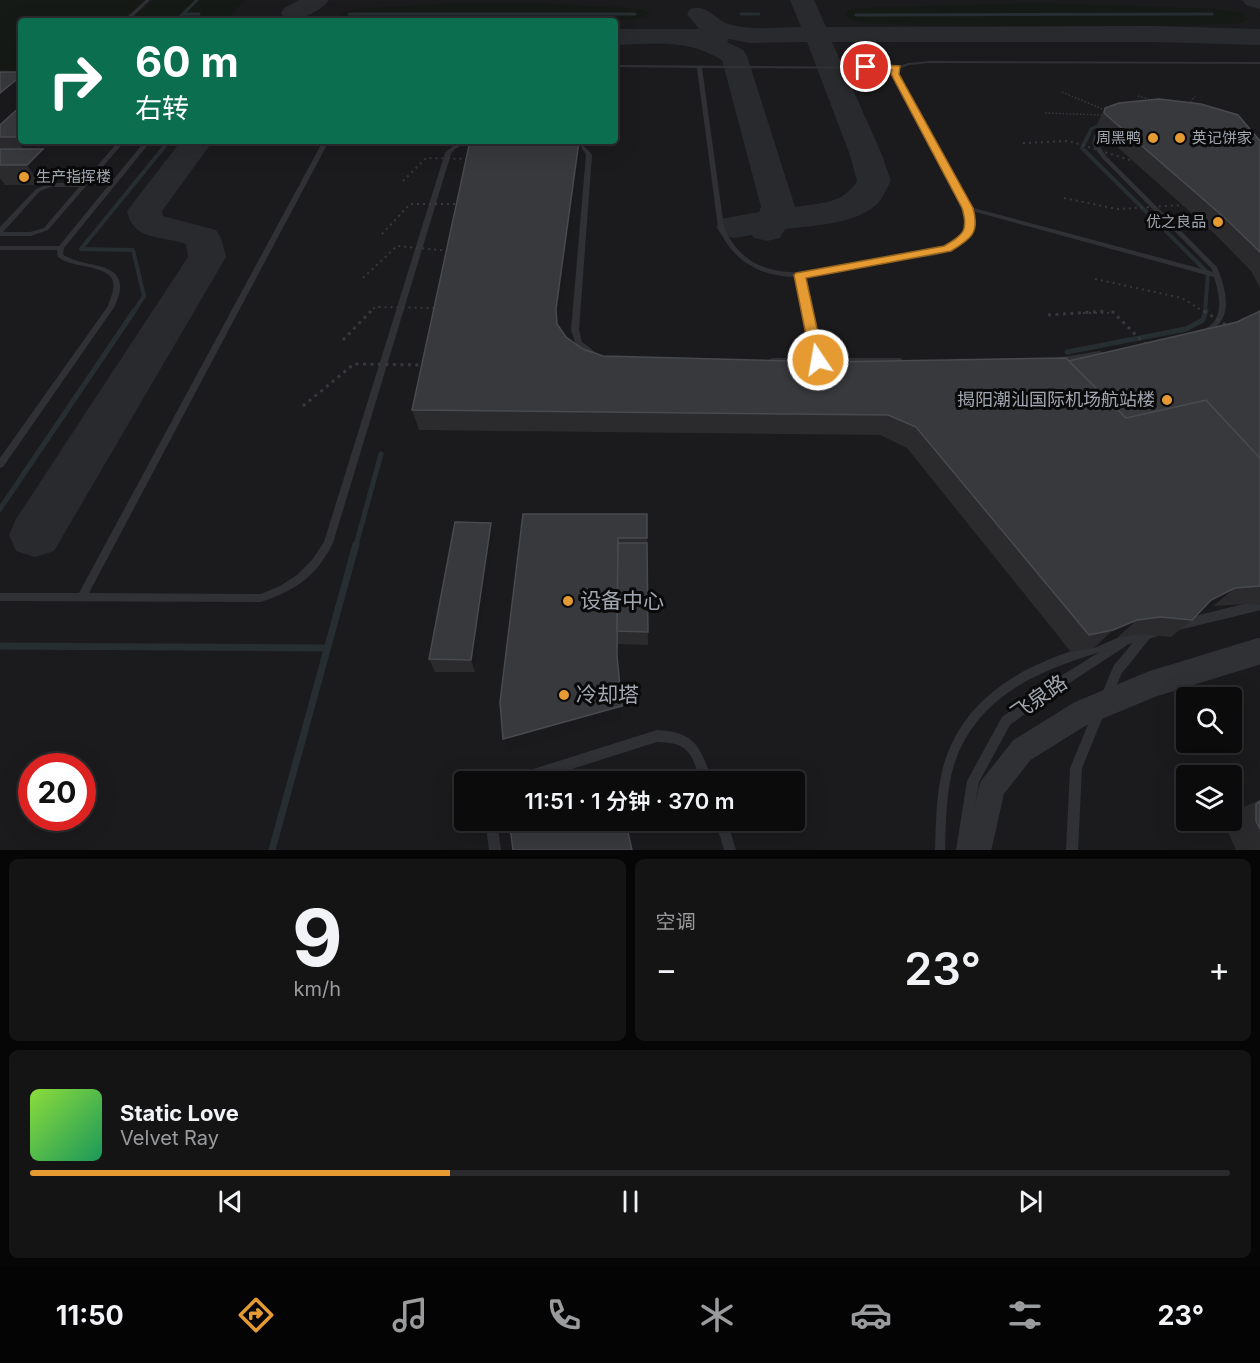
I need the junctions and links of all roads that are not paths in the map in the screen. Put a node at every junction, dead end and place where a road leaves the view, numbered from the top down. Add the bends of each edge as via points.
1 (148, 0) edge
2 (128, 18) edge
3 (1260, 63) edge
4 (618, 66) edge
5 (699, 67) junction
6 (897, 68) junction
7 (1123, 126) edge
8 (119, 144) edge
9 (146, 144) edge
10 (324, 144) edge
11 (460, 144) edge
12 (575, 144) edge
13 (85, 185) junction
14 (968, 208) junction
15 (0, 232) edge
16 (0, 248) edge
17 (61, 248) junction
18 (800, 275) junction
19 (1218, 276) junction
20 (1191, 336) edge
21 (1114, 351) edge
22 (599, 357) edge
23 (818, 360) junction
24 (760, 361) edge
25 (906, 361) edge
26 (1048, 361) edge
27 (0, 465) edge
28 (83, 595) junction
29 (1249, 596) edge
30 (0, 597) edge
31 (1260, 605) edge
32 (1166, 623) junction
33 (1260, 651) edge
34 (546, 771) edge
35 (703, 771) edge
36 (492, 831) edge
37 (724, 831) edge
38 (495, 850) edge
39 (730, 850) edge
40 (940, 850) edge
41 (962, 850) edge
42 (978, 850) edge
43 (1072, 850) edge

1 - 2 lane
3 - 6 lane via 930,63
4 - 5 lane
5 - 6 lane
5 - 18 lane via 725,241 753,264
6 - 14 lane via 895,74
7 - 19 lane via 1097,135 1095,144 1214,267
8 - 13 lane
9 - 17 lane
10 - 28 lane
11 - 28 lane via 448,153 328,543 319,560 283,591 261,598
12 - 22 lane via 589,155 575,330 579,343
13 - 15 lane via 50,185 38,190
13 - 15 lane via 46,230 32,234
14 - 18 lane via 970,231 966,238 947,249
14 - 19 lane
16 - 17 lane
17 - 27 lane via 60,256 69,262 108,270 116,278 118,291
18 - 23 lane
19 - 20 lane via 1223,316 1212,329
21 - 26 lane
23 - 24 lane
23 - 25 lane
28 - 30 lane
29 - 32 lane
31 - 32 lane, bridge
32 - 40 lane, bridge via 1045,666 1006,686 975,718 954,751 942,800
32 - 41 lane, 飞泉路 via 1047,691 1006,721 973,781
32 - 43 lane via 1118,669 1077,768
33 - 42 street, bridge via 1141,688 1080,714 1022,750 992,788
34 - 35 lane via 657,736 674,736 694,749
36 - 38 lane
37 - 39 lane

